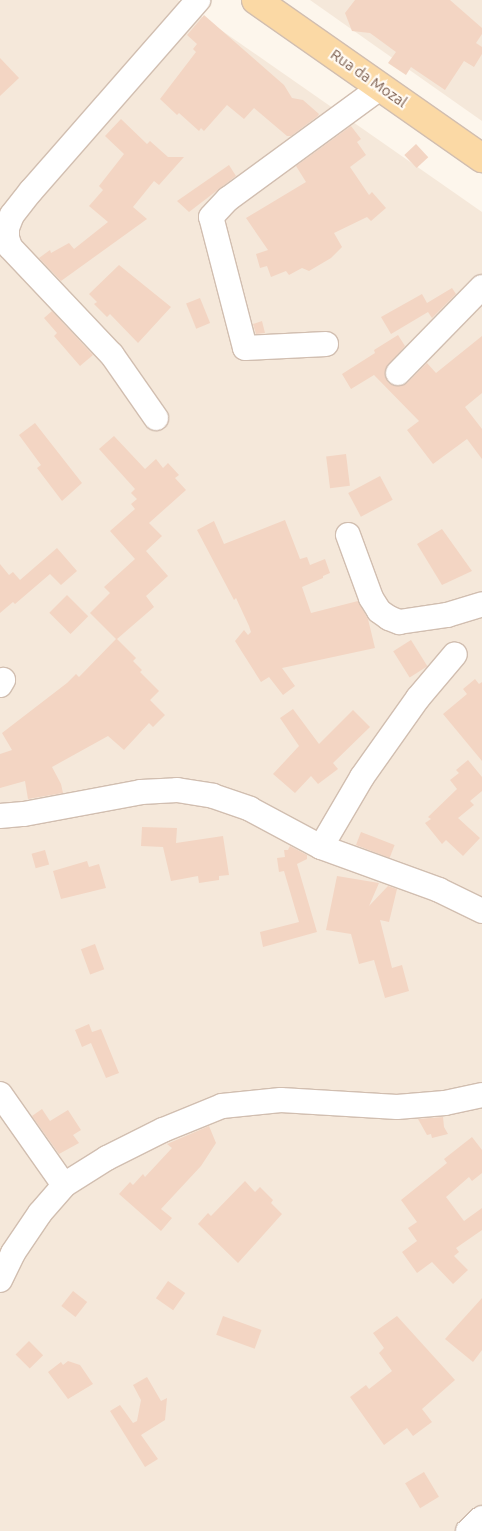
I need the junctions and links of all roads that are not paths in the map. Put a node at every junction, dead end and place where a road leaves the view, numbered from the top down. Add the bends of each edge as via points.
1 (198, 0) edge
2 (256, 0) edge
3 (381, 87) junction
4 (482, 158) edge
5 (482, 287) edge
6 (326, 344) dead end
7 (398, 373) dead end
8 (156, 418) dead end
9 (348, 535) dead end
10 (482, 604) edge
11 (455, 654) dead end
12 (0, 816) edge
13 (321, 847) junction
14 (482, 911) edge
15 (0, 1094) edge
16 (482, 1095) edge
17 (64, 1185) junction
18 (0, 1280) edge
19 (482, 1518) edge
20 (468, 1531) edge

1 - 8 street via 31,192 12,215 7,228 10,247 112,355
2 - 3 main road, Rua da Mozal
3 - 4 main road, Rua da Mozal
3 - 6 street via 228,199 211,217 245,348
5 - 7 street
9 - 10 street via 371,598 389,618 400,622 447,615
11 - 13 street via 418,698 362,777
12 - 13 street via 141,792 177,790 213,796 250,810
13 - 14 street via 439,890
15 - 17 street
16 - 17 street via 445,1103 396,1107 281,1100 222,1106 107,1158
17 - 18 street via 34,1221
19 - 20 street

